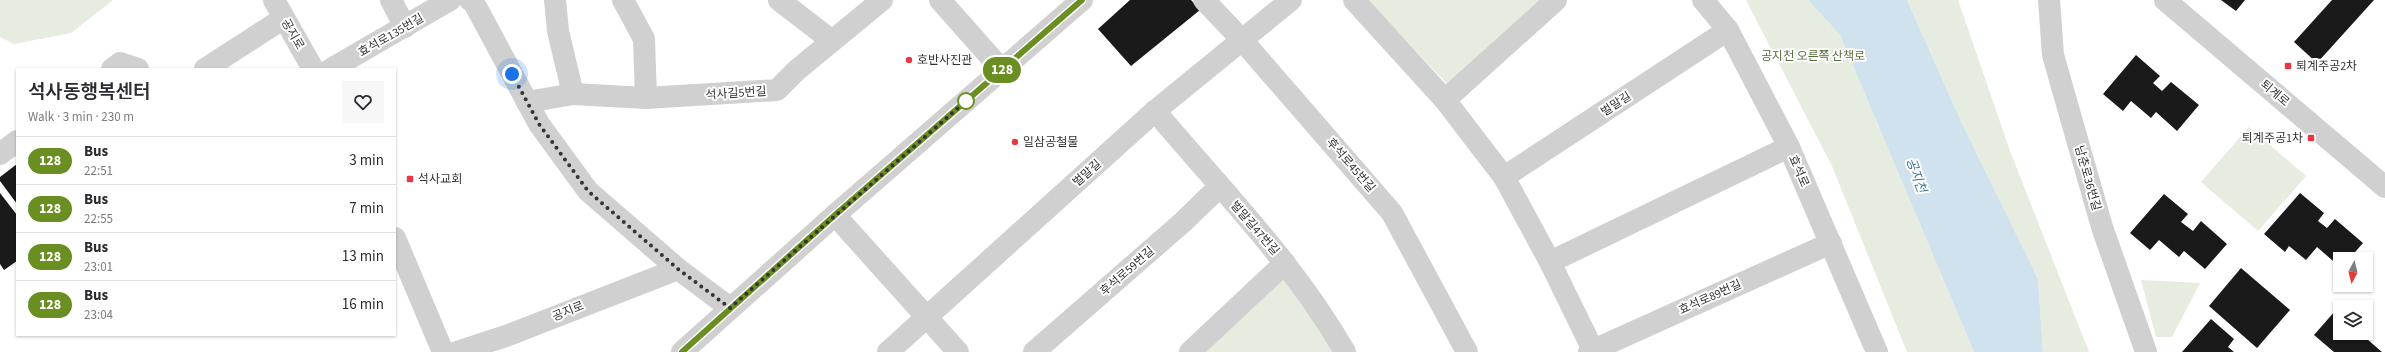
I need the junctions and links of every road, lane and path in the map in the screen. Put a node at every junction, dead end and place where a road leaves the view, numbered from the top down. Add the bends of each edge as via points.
1 (391, 0) edge
2 (450, 0) edge
3 (470, 0) edge
4 (555, 0) edge
5 (623, 0) edge
6 (779, 0) edge
7 (882, 0) edge
8 (940, 0) edge
9 (1082, 0) edge
10 (1204, 0) edge
11 (1291, 0) edge
12 (1354, 0) edge
13 (1556, 0) edge
14 (1703, 0) edge
15 (2049, 0) edge
16 (2165, 0) edge
17 (279, 9) edge
18 (405, 27) junction
19 (1728, 30) junction
20 (1242, 40) junction
21 (832, 41) junction
22 (113, 68) edge
23 (135, 68) edge
24 (206, 68) edge
25 (312, 68) edge
26 (333, 68) edge
27 (1002, 70) junction
28 (573, 94) junction
29 (646, 98) junction
30 (1445, 100) junction
31 (527, 102) junction
32 (1155, 111) junction
33 (16, 142) edge
34 (1789, 148) junction
35 (0, 154) edge
36 (1504, 177) junction
37 (1219, 187) junction
38 (2385, 187) edge
39 (835, 215) junction
40 (396, 240) edge
41 (1831, 243) junction
42 (1550, 262) junction
43 (1285, 264) junction
44 (678, 269) junction
45 (730, 308) junction
46 (927, 317) junction
47 (1873, 350) edge
48 (1592, 351) edge
49 (443, 352) edge
50 (457, 352) edge
51 (682, 352) edge
52 (888, 352) edge
53 (958, 352) edge
54 (1034, 352) edge
55 (1190, 352) edge
56 (1345, 352) edge
57 (1467, 352) edge
58 (2146, 352) edge

1 - 18 street
2 - 18 street, 효석로135번길
3 - 31 street via 474,3
4 - 28 street via 558,31
5 - 29 street via 644,38
6 - 21 street
7 - 21 street, 석사길5번길
8 - 27 street
9 - 27 street
10 - 20 street, 후석로45번길
11 - 20 street, 벌말길
12 - 30 street
13 - 30 street
14 - 19 street, 효석로
15 - 58 street, 남춘로36번길 via 2053,55 2102,227
16 - 38 street, 퇴계로
17 - 24 street
17 - 25 street, 공지로
18 - 26 street, 효석로135번길
19 - 34 street, 효석로
19 - 36 street, 벌말길
20 - 32 street, 벌말길
20 - 57 street, 후석로45번길 via 1392,213
21 - 29 street, 석사길5번길 via 777,90
22 - 23 street via 120,63
27 - 39 street
28 - 29 street, 석사길5번길
28 - 31 street, 석사길5번길
30 - 36 street
31 - 44 street via 539,124 588,191
32 - 37 street, 벌말길47번길
32 - 46 street, 벌말길
33 - 35 street
34 - 41 street, 효석로
34 - 42 street
36 - 42 street
37 - 43 street, 벌말길47번길
37 - 54 street, 후석로59번길 via 1183,222
39 - 45 street
39 - 46 street
40 - 49 street
41 - 47 street, 효석로
41 - 48 street, 효석로89번길
42 - 48 street
43 - 55 street
43 - 56 street, 벌말길47번길 via 1326,319
44 - 45 street
44 - 50 street, 공지로 via 506,336
45 - 51 street
46 - 52 street, 벌말길
46 - 53 street

